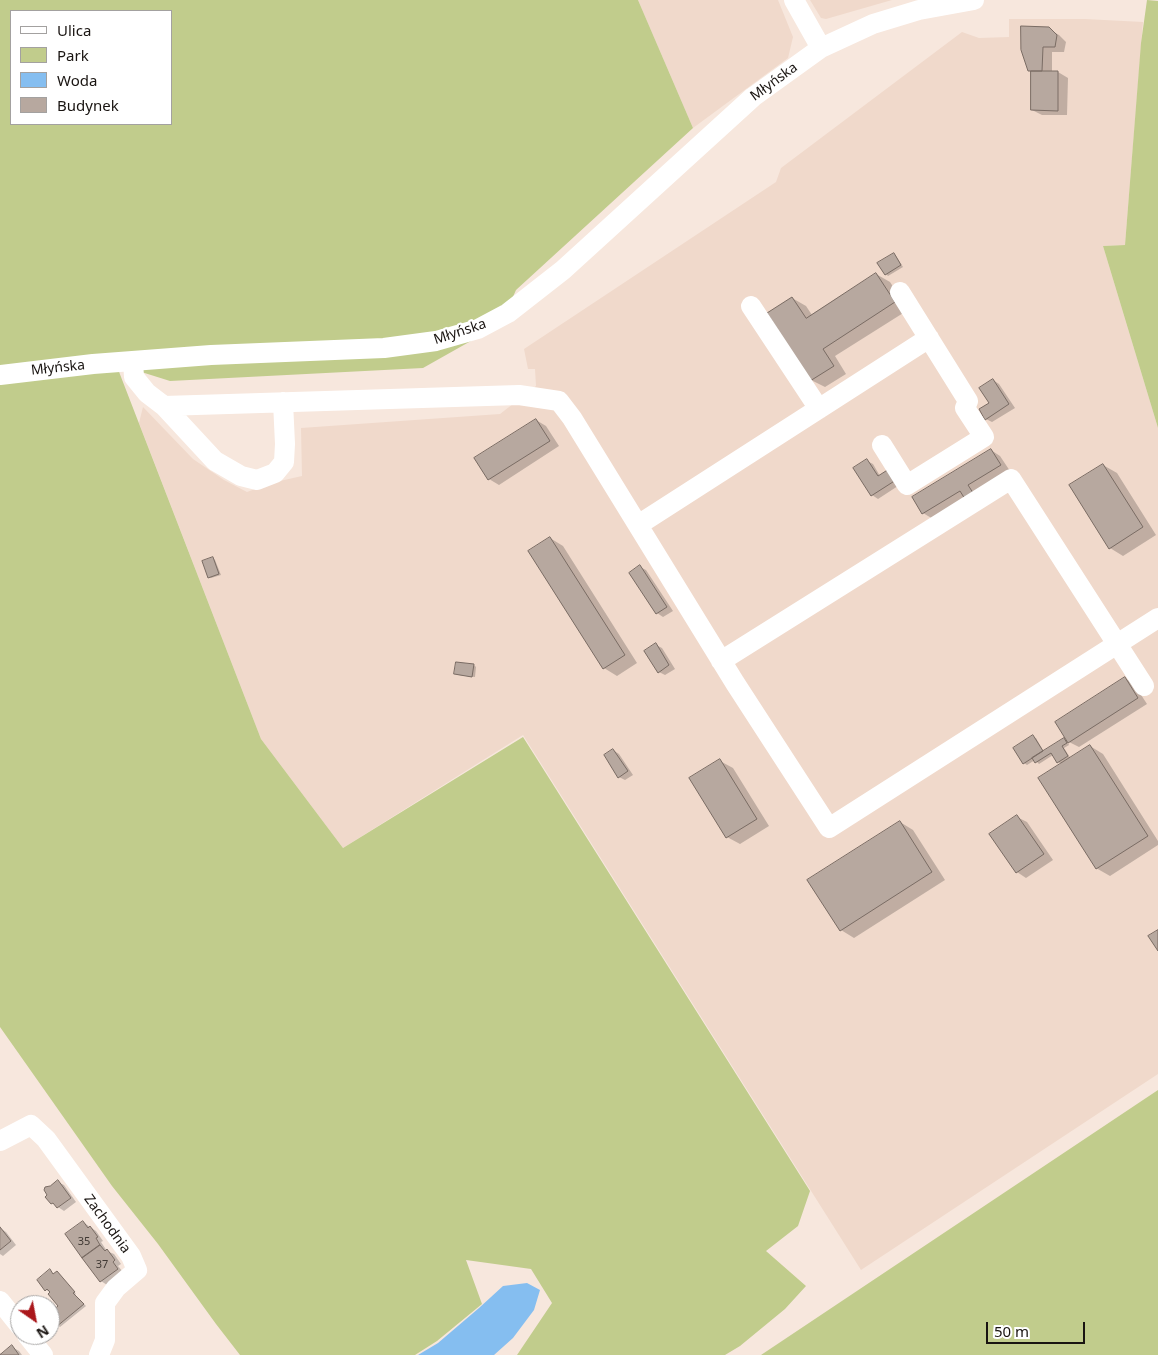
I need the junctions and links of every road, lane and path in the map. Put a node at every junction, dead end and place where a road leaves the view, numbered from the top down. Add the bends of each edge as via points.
1 (794, 0) edge
2 (974, 0) edge
3 (821, 48) junction
4 (900, 292) dead end
5 (751, 306) dead end
6 (929, 338) junction
7 (133, 361) junction
8 (0, 374) edge
9 (283, 402) junction
10 (164, 406) junction
11 (819, 409) junction
12 (882, 446) dead end
13 (638, 525) junction
14 (1158, 618) edge
15 (1117, 644) junction
16 (721, 661) junction
17 (1144, 686) dead end
18 (0, 1141) edge
19 (0, 1301) edge
20 (10, 1314) edge
21 (35, 1345) edge
22 (43, 1355) edge
23 (99, 1355) edge

1 - 3 street
2 - 3 street, Młyńska via 919,10 872,24
3 - 7 street, Młyńska via 752,97 563,270 508,313 478,329 436,341 384,348
4 - 6 street
5 - 11 street
6 - 11 street
6 - 12 street via 968,401 965,408 984,437 907,485
7 - 8 street, Młyńska
7 - 10 street via 134,377
9 - 10 street
9 - 10 street via 284,462 275,474 257,480 241,476 215,461
9 - 13 street via 519,395 559,401
11 - 13 street
13 - 16 street
14 - 15 street
15 - 16 street via 1011,479
15 - 16 street via 829,828
15 - 17 street
18 - 23 street, Zachodnia via 31,1126 46,1139 131,1256 137,1270 116,1288 105,1303 105,1340
19 - 20 street
21 - 22 street

